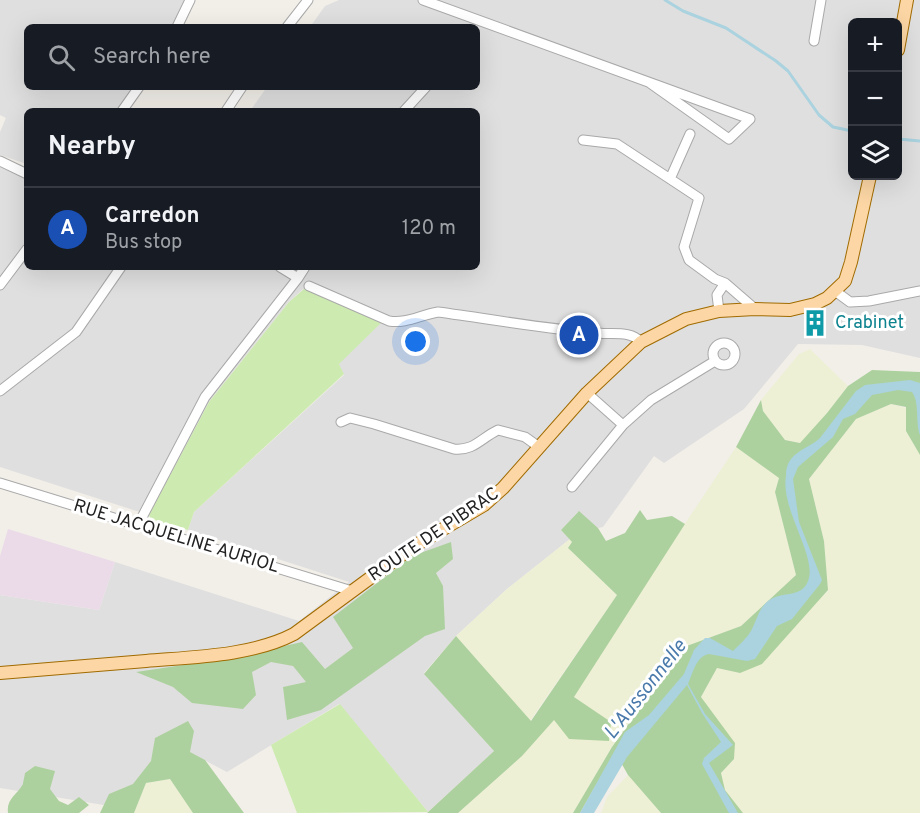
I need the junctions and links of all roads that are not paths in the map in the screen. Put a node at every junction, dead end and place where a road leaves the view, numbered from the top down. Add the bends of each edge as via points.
1 (190, 0) edge
2 (308, 0) edge
3 (423, 0) edge
4 (821, 0) edge
5 (908, 0) edge
6 (485, 22) junction
7 (178, 24) edge
8 (289, 24) edge
9 (480, 27) edge
10 (902, 27) edge
11 (814, 41) dead end
12 (650, 83) junction
13 (137, 90) edge
14 (240, 90) edge
15 (423, 90) edge
16 (124, 108) edge
17 (228, 108) edge
18 (407, 108) edge
19 (690, 134) dead end
20 (583, 140) dead end
21 (0, 161) edge
22 (24, 173) edge
23 (670, 179) junction
24 (869, 180) edge
25 (24, 253) edge
26 (119, 270) edge
27 (285, 270) edge
28 (302, 270) edge
29 (298, 278) junction
30 (725, 283) junction
31 (0, 285) edge
32 (309, 286) dead end
33 (836, 291) junction
34 (920, 291) edge
35 (755, 309) junction
36 (718, 311) junction
37 (640, 342) junction
38 (715, 361) dead end
39 (0, 391) edge
40 (587, 393) junction
41 (340, 422) dead end
42 (623, 425) junction
43 (539, 447) junction
44 (0, 483) edge
45 (572, 487) dead end
46 (138, 525) junction
47 (352, 591) junction
48 (0, 673) edge

1 - 7 street
2 - 8 street
3 - 6 street
4 - 11 street
5 - 10 main road
6 - 9 street
6 - 12 street
12 - 12 street via 729,139 750,119 672,91
13 - 16 street
14 - 17 street
15 - 18 street
19 - 23 street
20 - 23 street via 617,144
21 - 22 street
23 - 30 street via 699,198 684,247 689,260
24 - 33 main road via 851,262 845,281
25 - 31 street
26 - 39 street via 76,332
27 - 29 street
28 - 29 street
29 - 46 street via 205,397
30 - 35 street
30 - 36 street via 717,295
32 - 37 street via 402,324 438,312 627,334
33 - 34 street via 850,302
33 - 35 main road, ROUTE DE PIBRAC via 815,304 790,310
35 - 36 main road, ROUTE DE PIBRAC
36 - 37 main road, ROUTE DE PIBRAC via 686,319
37 - 40 main road, ROUTE DE PIBRAC
38 - 42 street via 651,400
40 - 42 street
40 - 43 main road, ROUTE DE PIBRAC
41 - 43 street via 350,418 454,450 472,447 498,430 525,437
42 - 45 street
43 - 47 main road, ROUTE DE PIBRAC via 484,505 411,548
44 - 46 street, RUE JACQUELINE AURIOL
46 - 47 street, RUE JACQUELINE AURIOL
47 - 48 main road, ROUTE DE PIBRAC via 294,634 254,649

